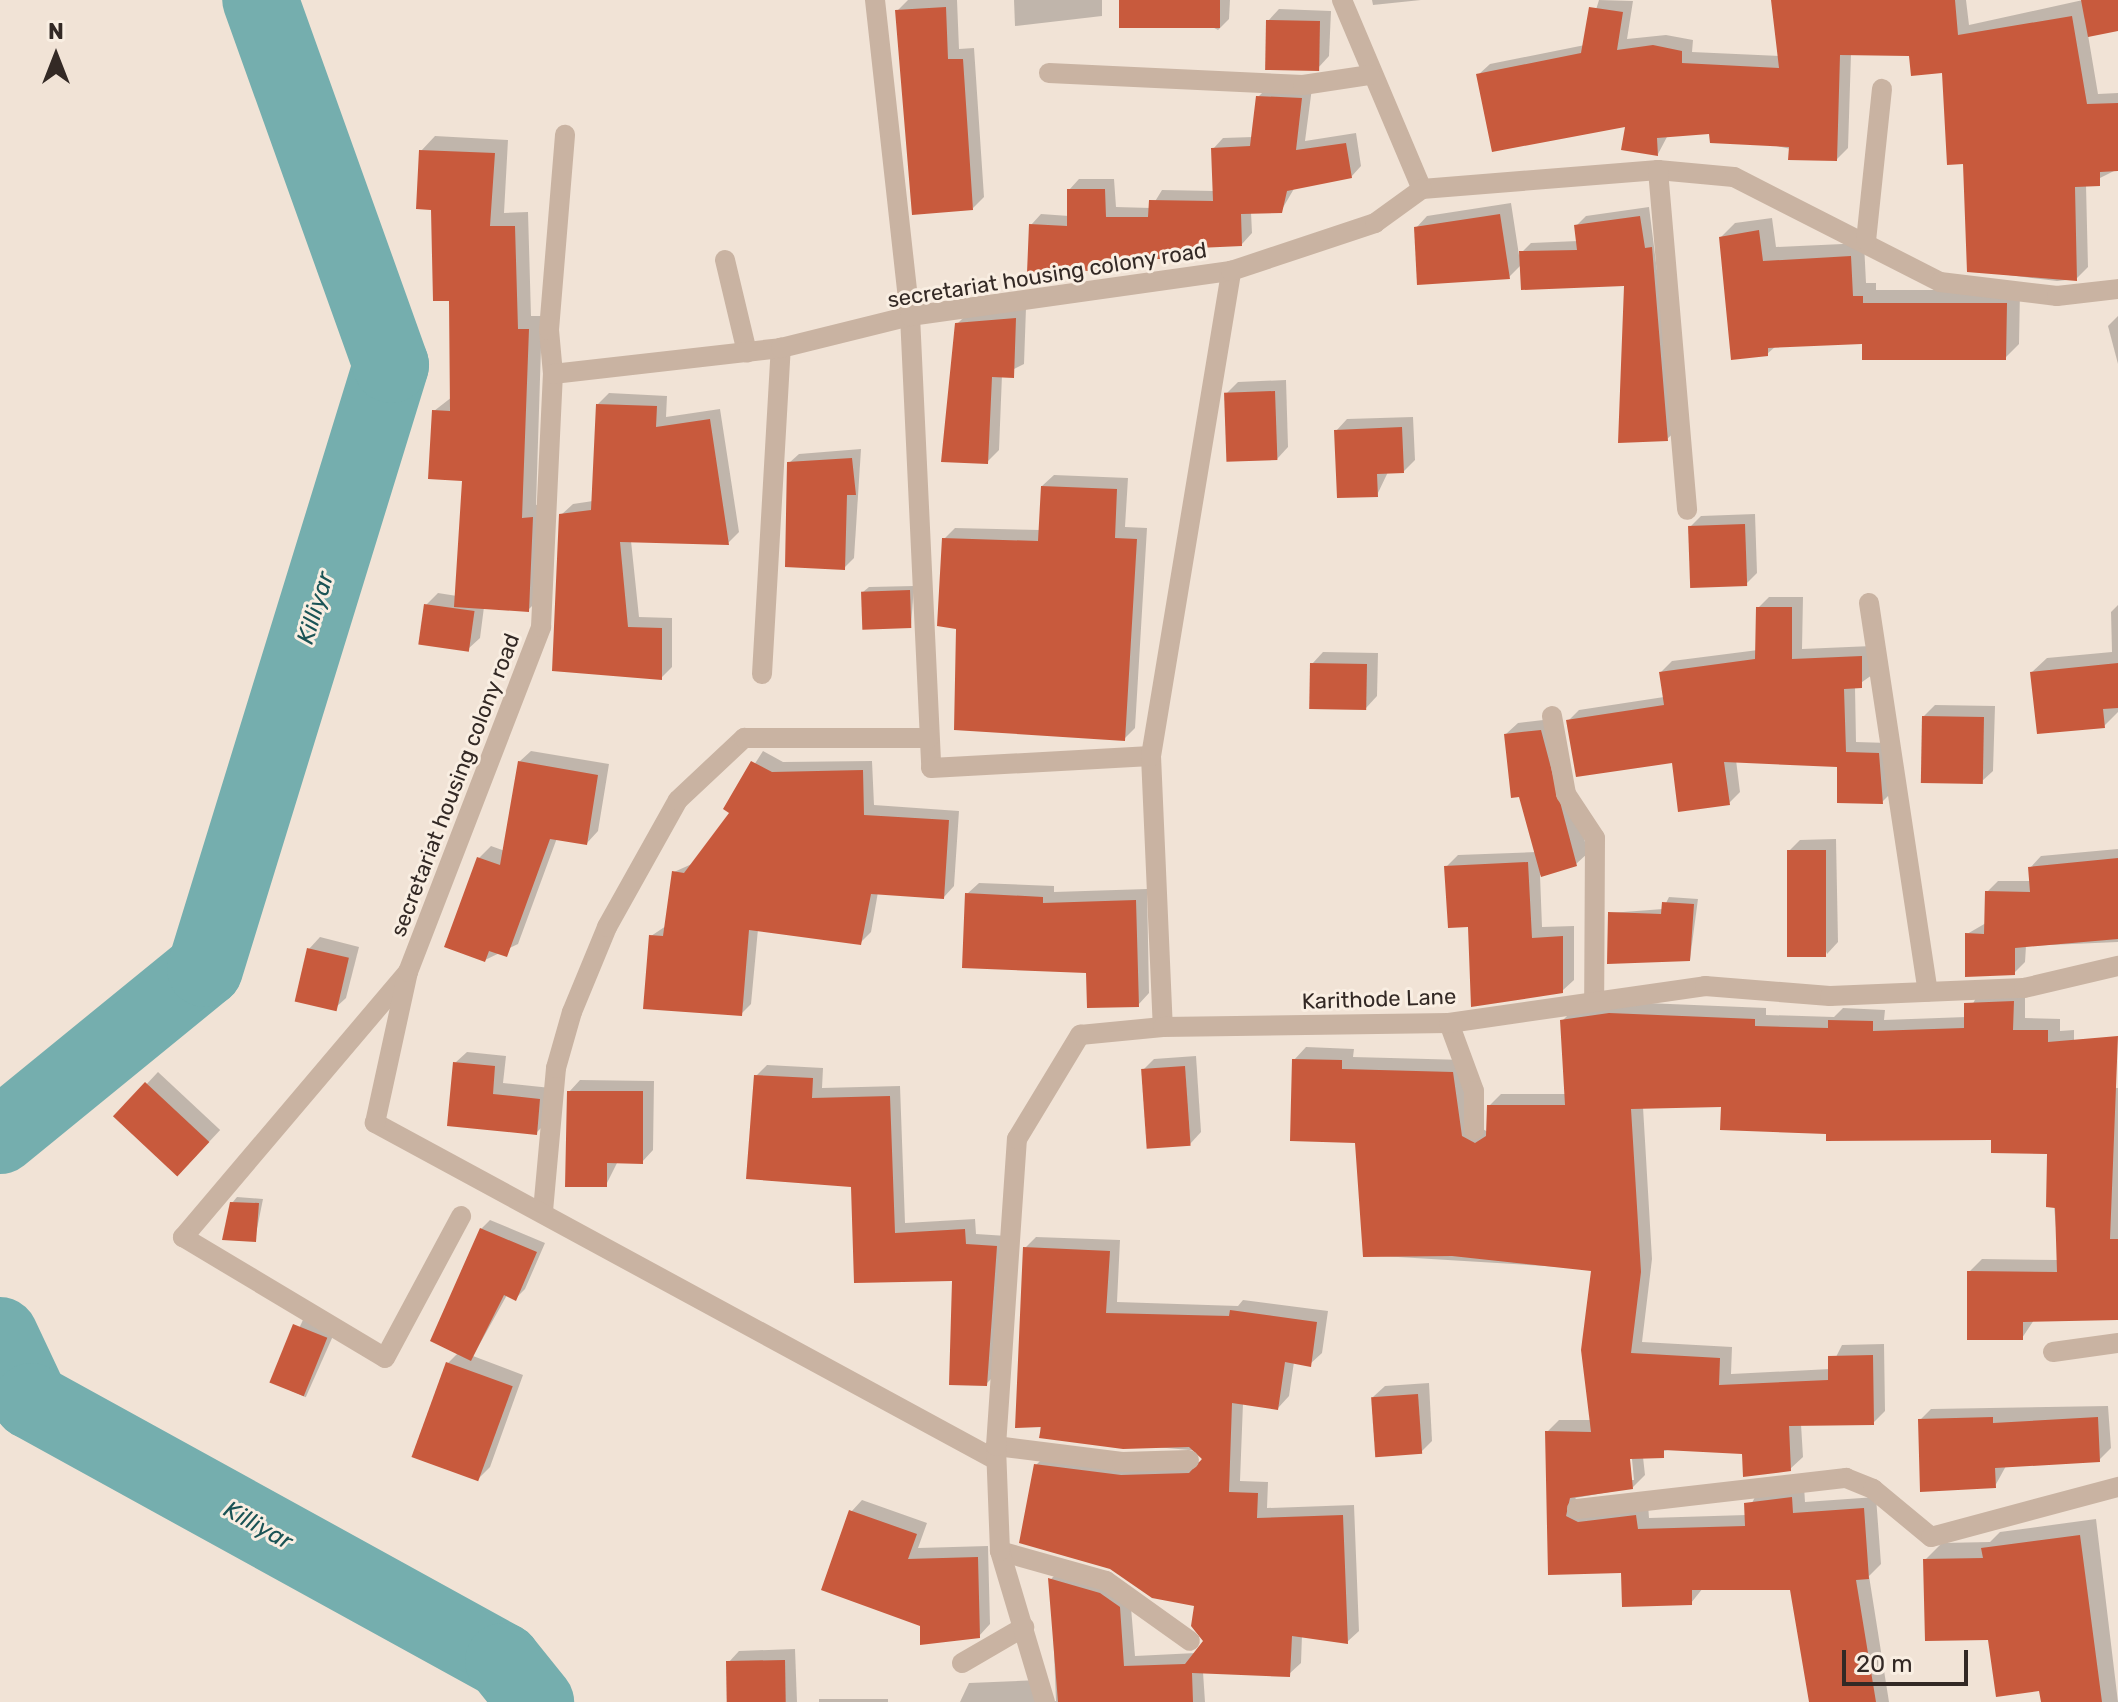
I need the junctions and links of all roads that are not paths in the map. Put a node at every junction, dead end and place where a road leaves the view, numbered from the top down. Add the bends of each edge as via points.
1 (875, 0) edge
2 (1342, 0) edge
3 (1049, 73) dead end
4 (1370, 75) junction
5 (1882, 89) dead end
6 (565, 135) dead end
7 (1658, 170) junction
8 (1422, 189) junction
9 (1866, 241) junction
10 (725, 260) dead end
11 (1231, 271) junction
12 (2118, 289) edge
13 (910, 316) junction
14 (781, 348) junction
15 (747, 352) junction
16 (553, 374) junction
17 (1687, 510) dead end
18 (1869, 603) dead end
19 (762, 674) dead end
20 (1552, 716) dead end
21 (929, 738) junction
22 (1151, 756) junction
23 (2118, 966) edge
24 (408, 972) junction
25 (1928, 992) junction
26 (1594, 1002) junction
27 (1449, 1023) junction
28 (1163, 1027) junction
29 (1474, 1130) dead end
30 (543, 1211) junction
31 (461, 1216) dead end
32 (2118, 1343) edge
33 (2053, 1352) dead end
34 (996, 1453) junction
35 (1189, 1460) dead end
36 (2118, 1487) edge
37 (1577, 1509) dead end
38 (1000, 1551) junction
39 (1024, 1627) junction
40 (1190, 1641) dead end
41 (962, 1663) dead end
42 (1045, 1702) edge

1 - 13 street
2 - 4 street
3 - 4 street via 1303,85
4 - 8 street
5 - 9 street
6 - 16 street via 549,330
7 - 8 street
7 - 9 street via 1734,177
7 - 17 street
8 - 11 street, secretariat housing colony road via 1375,223
9 - 12 street via 1953,284 2057,296
10 - 15 street
11 - 13 street, secretariat housing colony road
11 - 22 street
13 - 14 street, secretariat housing colony road
13 - 21 street
14 - 15 street, secretariat housing colony road
14 - 19 street
15 - 16 street, secretariat housing colony road
16 - 24 street, secretariat housing colony road via 541,627
18 - 25 street
20 - 26 street via 1566,794 1595,838
21 - 22 street via 931,768
21 - 30 street via 744,738 678,800 607,927 572,1012 556,1068
22 - 28 street
23 - 25 street, Karithode Lane via 2024,988
24 - 30 street, secretariat housing colony road via 375,1123
24 - 31 street via 183,1237 385,1358
25 - 26 street, Karithode Lane via 1830,996 1705,986
26 - 27 street, Karithode Lane
27 - 28 street, Karithode Lane
27 - 29 street via 1474,1091
28 - 34 street, Karithode Lane via 1080,1035 1017,1139
30 - 34 street, secretariat housing colony road via 732,1317
32 - 33 street
34 - 35 street via 1122,1462
34 - 38 street
36 - 37 street via 1931,1537 1873,1489 1846,1478
38 - 39 street
38 - 40 street via 1106,1581
39 - 41 street
39 - 42 street

